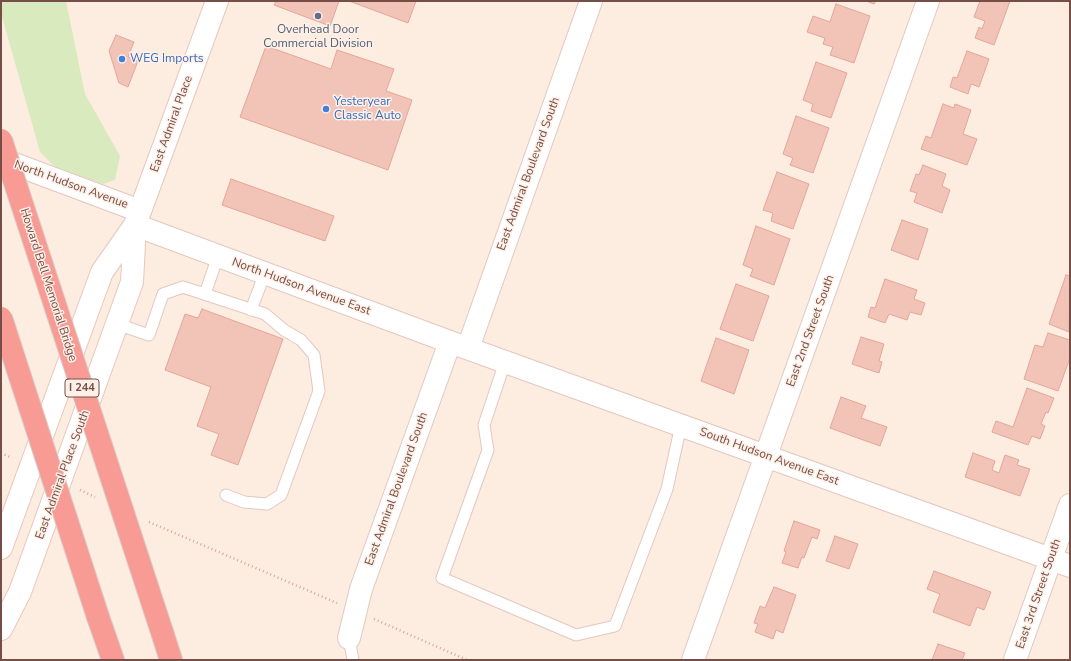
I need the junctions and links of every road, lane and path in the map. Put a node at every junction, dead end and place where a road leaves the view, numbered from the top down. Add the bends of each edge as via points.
1 (217, 1) edge
2 (591, 1) edge
3 (928, 1) edge
4 (1, 140) edge
5 (1, 160) edge
6 (138, 218) junction
7 (218, 256) junction
8 (265, 273) junction
9 (205, 294) junction
10 (252, 310) junction
11 (1, 318) edge
12 (117, 324) junction
13 (459, 345) junction
14 (505, 362) junction
15 (681, 425) junction
16 (1, 453) edge
17 (766, 456) junction
18 (31, 466) junction
19 (61, 481) junction
20 (226, 495) dead end
21 (101, 500) dead end
22 (1070, 504) edge
23 (143, 519) dead end
24 (1, 548) edge
25 (1060, 563) edge
26 (357, 611) junction
27 (1, 629) edge
28 (349, 638) joint
29 (113, 660) edge
30 (171, 660) edge
31 (353, 660) edge
32 (467, 660) edge
33 (693, 660) edge
34 (1015, 660) edge

1 - 6 street, East Admiral Place
2 - 13 street, East Admiral Boulevard South
3 - 17 street, East 2nd Street South
4 - 30 highway, Howard Bell Memorial Bridge / I 244, bridge
5 - 6 street, North Hudson Avenue
6 - 7 street, North Hudson Avenue East
6 - 12 street, East Admiral Place South via 132,282
6 - 18 street via 102,272
7 - 8 street, North Hudson Avenue East
7 - 9 lane
8 - 10 lane
8 - 13 street, North Hudson Avenue East
9 - 10 lane
9 - 12 lane via 182,287 163,294 149,336
10 - 20 lane via 265,314 301,340 314,355 318,391 282,495 267,504 244,502
11 - 29 highway, bridge
12 - 19 street, East Admiral Place South
13 - 14 street, South Hudson Avenue East
13 - 26 street, East Admiral Boulevard South via 361,589
14 - 15 street, South Hudson Avenue East
14 - 15 lane via 484,425 488,450 442,578 576,635 615,626 667,489
15 - 17 street, South Hudson Avenue East
16 - 18 path
17 - 25 street, South Hudson Avenue East
17 - 33 street, East 2nd Street South
18 - 24 street
19 - 21 path
19 - 27 street, East Admiral Place South via 20,592
22 - 25 street, East 3rd Street South
23 - 26 path
25 - 34 street, East 3rd Street South
26 - 28 street, East Admiral Boulevard South
26 - 32 path
28 - 31 lane

